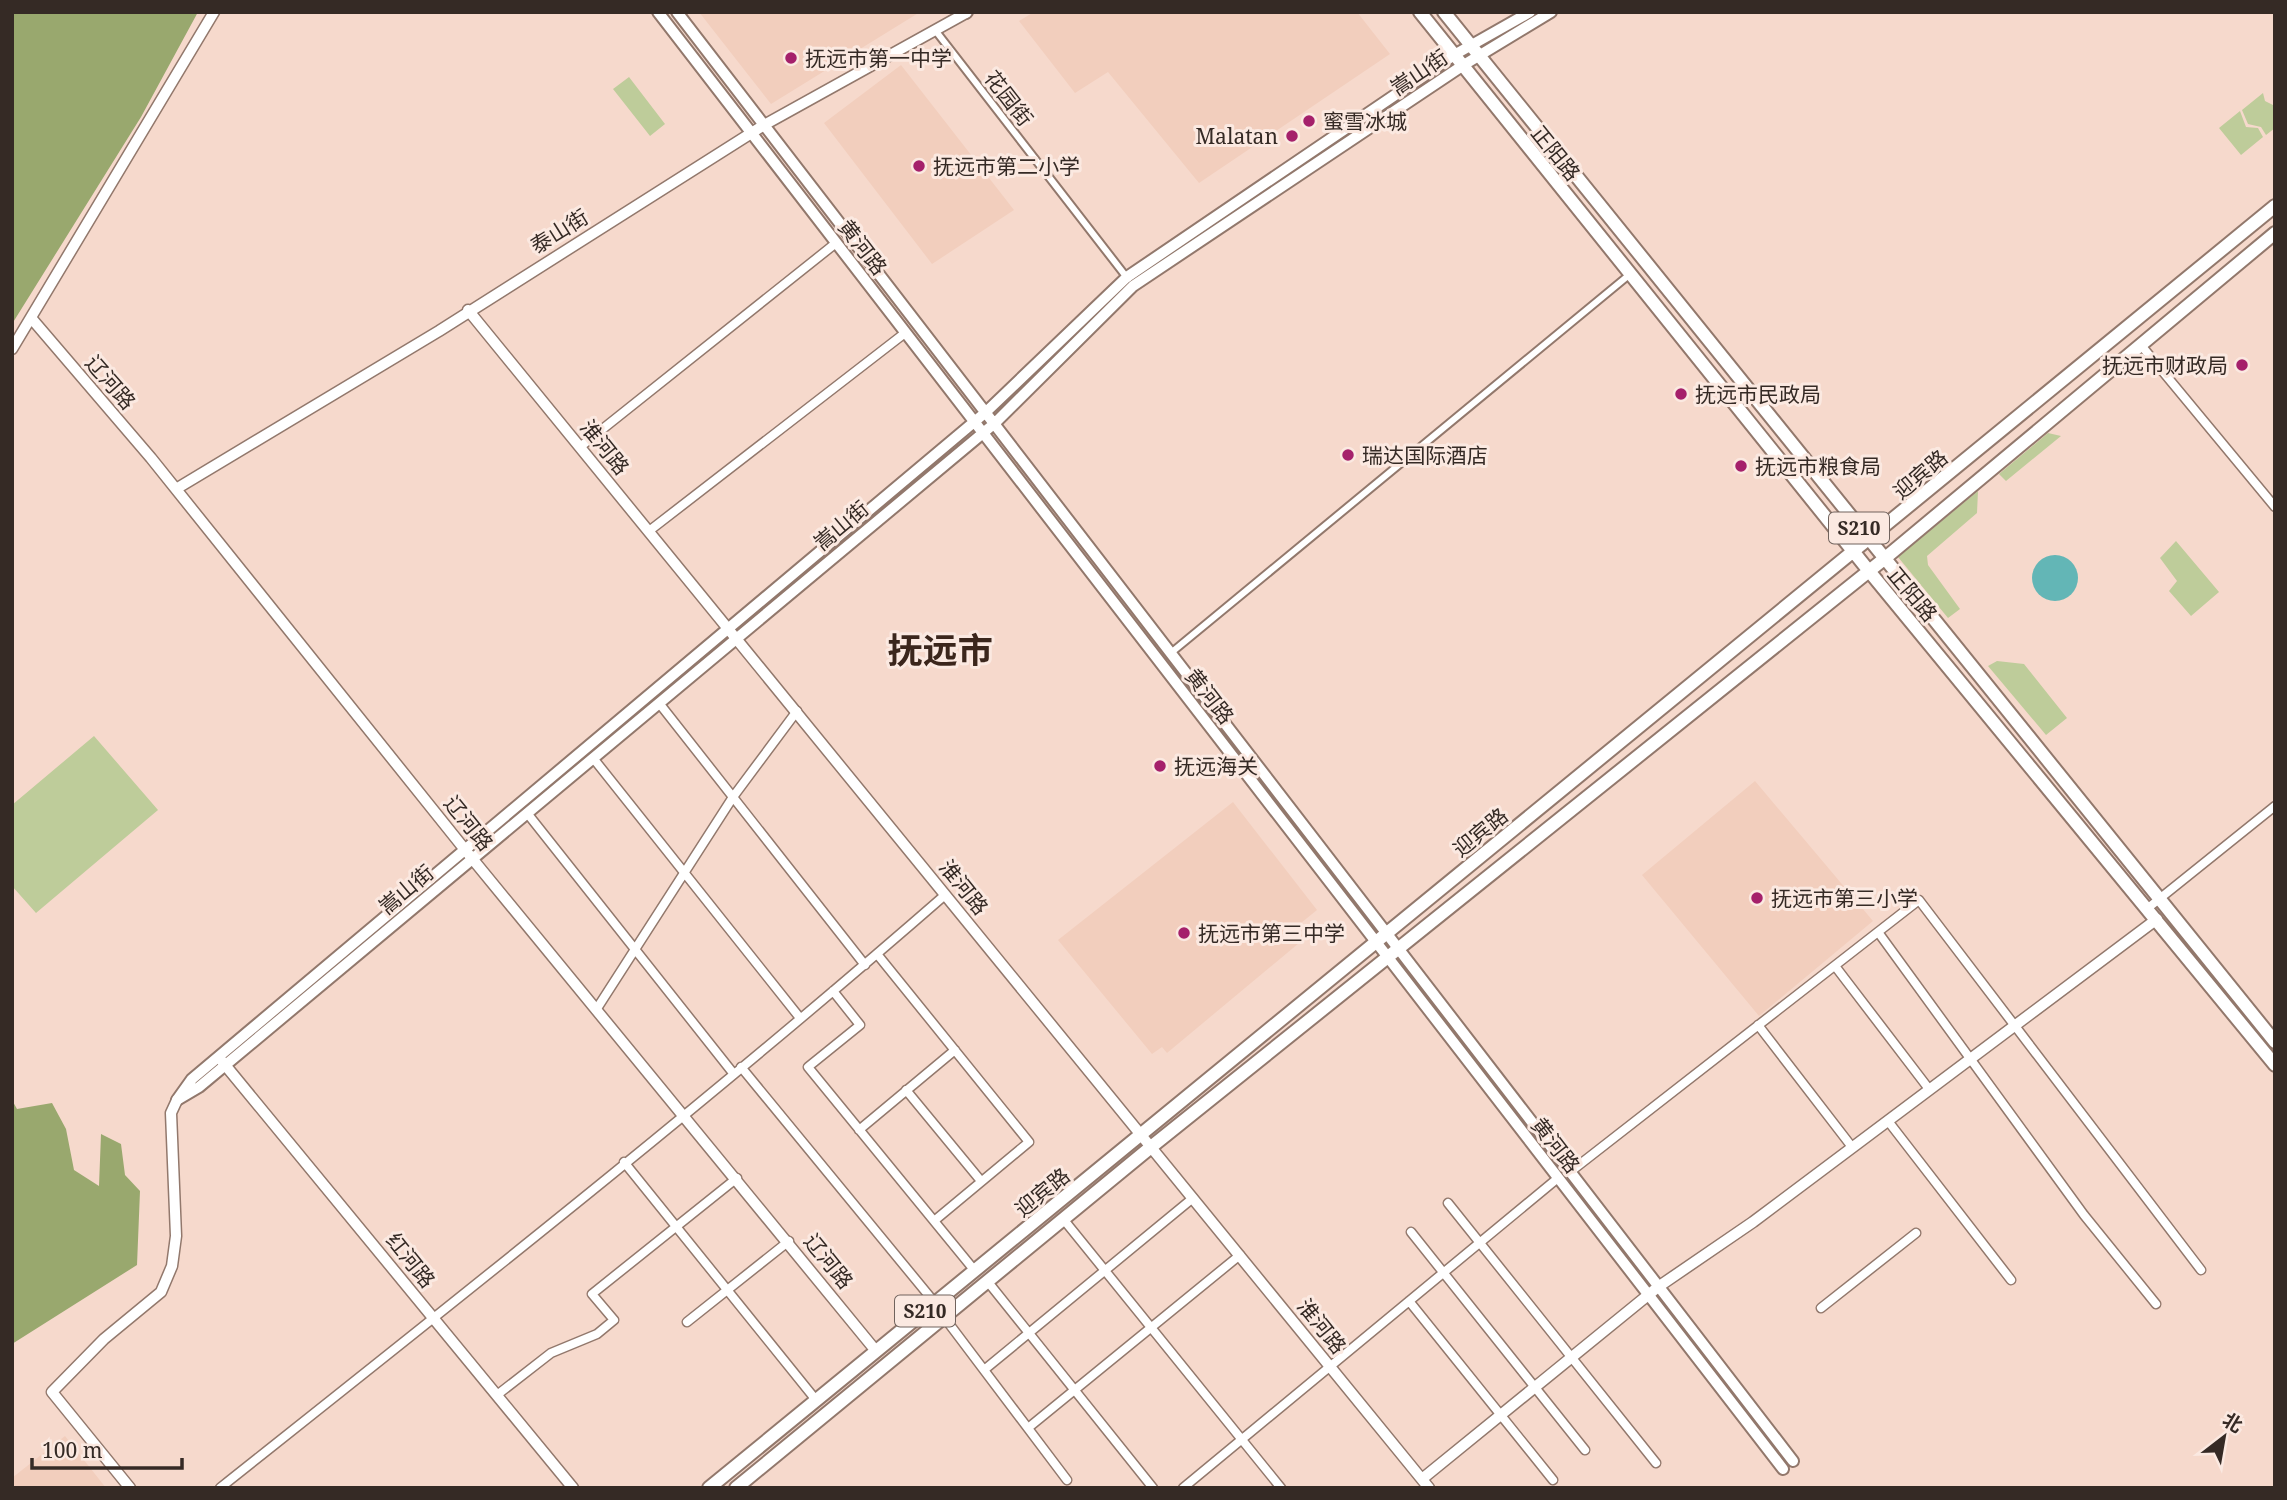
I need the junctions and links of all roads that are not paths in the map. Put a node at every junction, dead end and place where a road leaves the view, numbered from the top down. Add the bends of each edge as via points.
1 (214, 12) edge
2 (658, 12) edge
3 (677, 12) edge
4 (967, 12) edge
5 (1420, 12) edge
6 (1444, 12) edge
7 (1530, 12) edge
8 (1551, 12) edge
9 (935, 30) junction
10 (1471, 45) junction
11 (1479, 56) junction
12 (1458, 60) junction
13 (764, 125) junction
14 (751, 133) junction
15 (2275, 206) edge
16 (2275, 233) edge
17 (836, 243) junction
18 (1629, 275) junction
19 (1130, 281) junction
20 (468, 310) junction
21 (32, 319) junction
22 (905, 333) junction
23 (2140, 344) junction
24 (12, 349) edge
25 (986, 412) junction
26 (974, 422) junction
27 (995, 423) junction
28 (983, 433) junction
29 (580, 447) junction
30 (176, 489) junction
31 (2275, 507) edge
32 (649, 531) junction
33 (1869, 541) junction
34 (1854, 553) junction
35 (1884, 559) junction
36 (1869, 571) junction
37 (733, 634) junction
38 (1172, 652) junction
39 (659, 703) junction
40 (797, 711) junction
41 (593, 758) junction
42 (733, 797) junction
43 (2275, 806) edge
44 (527, 813) junction
45 (469, 855) junction
46 (685, 871) junction
47 (945, 895) junction
48 (2160, 899) junction
49 (2152, 913) junction
50 (1878, 932) junction
51 (1386, 933) junction
52 (1376, 942) junction
53 (635, 948) junction
54 (1393, 953) junction
55 (877, 954) junction
56 (864, 965) junction
57 (1835, 965) junction
58 (833, 992) junction
59 (596, 1010) junction
60 (800, 1018) junction
61 (1758, 1026) junction
62 (2014, 1026) junction
63 (2275, 1042) edge
64 (955, 1050) junction
65 (1971, 1058) junction
66 (222, 1061) junction
67 (2275, 1065) edge
68 (737, 1070) junction
69 (1929, 1089) junction
70 (906, 1090) junction
71 (177, 1100) joint
72 (683, 1114) junction
73 (1888, 1121) junction
74 (859, 1130) junction
75 (1142, 1136) junction
76 (1151, 1147) junction
77 (1852, 1147) junction
78 (624, 1162) junction
79 (1570, 1172) junction
80 (737, 1178) junction
81 (1558, 1178) junction
82 (981, 1181) junction
83 (1193, 1198) junction
84 (1448, 1203) dead end
85 (1063, 1220) junction
86 (934, 1221) junction
87 (676, 1226) junction
88 (1411, 1232) dead end
89 (1916, 1233) dead end
90 (789, 1241) junction
91 (1480, 1242) junction
92 (1240, 1255) junction
93 (2201, 1270) dead end
94 (975, 1271) junction
95 (1106, 1272) junction
96 (1444, 1272) junction
97 (2011, 1280) dead end
98 (988, 1282) junction
99 (1658, 1287) junction
100 (728, 1289) junction
101 (1648, 1295) junction
102 (1409, 1300) junction
103 (935, 1303) junction
104 (2156, 1304) dead end
105 (1821, 1308) dead end
106 (432, 1317) junction
107 (944, 1317) junction
108 (687, 1322) dead end
109 (1152, 1328) junction
110 (1029, 1334) junction
111 (876, 1351) junction
112 (1571, 1357) junction
113 (1330, 1366) junction
114 (984, 1370) junction
115 (1535, 1387) junction
116 (1073, 1390) junction
117 (497, 1395) junction
118 (816, 1400) junction
119 (1501, 1415) junction
120 (1028, 1428) junction
121 (1242, 1439) junction
122 (1585, 1450) dead end
123 (1793, 1461) dead end
124 (1656, 1463) dead end
125 (1783, 1469) dead end
126 (1067, 1480) dead end
127 (1553, 1480) dead end
128 (1426, 1483) edge
129 (130, 1488) edge
130 (220, 1488) edge
131 (573, 1488) edge
132 (709, 1488) edge
133 (736, 1488) edge
134 (1153, 1488) edge
135 (1183, 1488) edge
136 (1281, 1488) edge

1 - 21 street
2 - 14 main road, 黄河路
3 - 13 main road, 黄河路
4 - 9 street, 泰山街
5 - 12 main road, 正阳路
6 - 10 main road, 正阳路 / S210
7 - 10 main road, 嵩山街
8 - 11 main road, 嵩山街
9 - 13 street, 泰山街
9 - 19 street, 花园街
10 - 11 main road, 正阳路 / S210
10 - 12 main road, 嵩山街
11 - 12 main road, 嵩山街
11 - 33 main road, 正阳路 / S210
12 - 18 main road, 正阳路
12 - 19 main road, 嵩山街
13 - 14 street, 泰山街
13 - 25 main road, 黄河路
14 - 17 main road, 黄河路
14 - 20 street, 泰山街
15 - 33 main road, 迎宾路
16 - 23 main road, 迎宾路
17 - 22 main road, 黄河路
17 - 29 street
18 - 34 main road, 正阳路
18 - 38 street
19 - 25 main road, 嵩山街
19 - 27 main road, 嵩山街
20 - 29 street, 淮河路
20 - 30 street, 泰山街
21 - 24 street
21 - 30 street, 辽河路
22 - 26 main road, 黄河路
22 - 32 street
23 - 31 street
23 - 35 main road, 迎宾路
25 - 26 main road, 嵩山街
25 - 27 main road, 黄河路
26 - 28 main road, 黄河路
26 - 37 main road, 嵩山街
27 - 28 main road, 嵩山街
27 - 38 main road, 黄河路
28 - 37 main road, 嵩山街
28 - 52 main road, 黄河路
29 - 32 street, 淮河路
30 - 45 street, 辽河路
32 - 37 street, 淮河路
33 - 34 main road, 迎宾路 / S210
33 - 35 main road, 正阳路 / S210
34 - 36 main road, 正阳路
34 - 51 main road, 迎宾路 / S210
35 - 36 main road, 迎宾路 / S210
35 - 48 main road, 正阳路 / S210
36 - 49 main road, 正阳路
36 - 54 main road, 迎宾路 / S210
37 - 39 main road, 嵩山街
37 - 40 street, 淮河路
37 - 45 main road, 嵩山街
38 - 51 main road, 黄河路
39 - 41 main road, 嵩山街
39 - 42 street
40 - 42 street
40 - 47 street, 淮河路
41 - 44 main road, 嵩山街
41 - 46 street
42 - 46 street
42 - 56 street
43 - 48 street
44 - 45 main road, 嵩山街
44 - 53 street
45 - 59 street, 辽河路
45 - 66 main road, 嵩山街
46 - 53 street
46 - 60 street
47 - 55 street
47 - 75 street, 淮河路
48 - 49 street
48 - 63 main road, 正阳路 / S210
49 - 62 street
49 - 67 main road, 正阳路
50 - 57 street
50 - 62 street via 1919,900
50 - 65 street
51 - 52 main road, 迎宾路 / S210
51 - 54 main road, 黄河路
52 - 54 main road, 黄河路
52 - 75 main road, 迎宾路 / S210
53 - 59 street
53 - 68 street
54 - 76 main road, 迎宾路 / S210
54 - 79 main road, 黄河路
54 - 81 main road, 黄河路
55 - 56 street
55 - 64 street
56 - 58 street
57 - 61 street
57 - 69 street
58 - 60 street
58 - 74 street via 860,1025 808,1067
59 - 72 street, 辽河路
60 - 68 street
61 - 77 street
61 - 79 street
62 - 65 street
62 - 93 street
64 - 70 street
64 - 82 street via 1029,1142
65 - 69 street
65 - 104 street via 2084,1215
66 - 71 main road, 嵩山街 via 192,1079
66 - 106 street, 红河路
68 - 72 street
68 - 103 street
69 - 73 street
70 - 74 street
70 - 82 street
71 - 129 street, 嵩山街 via 172,1113 176,1236 172,1266 161,1292 104,1339 51,1392
72 - 78 street
72 - 80 street, 辽河路
73 - 77 street
73 - 97 street
74 - 86 street
75 - 76 street, 淮河路
75 - 94 main road, 迎宾路 / S210
76 - 83 street, 淮河路
76 - 85 main road, 迎宾路 / S210
77 - 99 street
78 - 87 street
78 - 106 street
79 - 99 main road, 黄河路
80 - 87 street
80 - 90 street, 辽河路
81 - 91 street
81 - 101 main road, 黄河路
82 - 86 street
83 - 92 street, 淮河路
83 - 95 street
84 - 91 street
85 - 95 street
85 - 98 main road, 迎宾路 / S210
86 - 94 street
87 - 100 street
87 - 117 street via 593,1294 614,1320 597,1334 551,1353
88 - 96 street
89 - 105 street
90 - 100 street
90 - 111 street, 辽河路
91 - 96 street
91 - 112 street
92 - 109 street
92 - 113 street, 淮河路
94 - 103 main road, 迎宾路 / S210
95 - 109 street
95 - 110 street
96 - 102 street
96 - 115 street
98 - 107 main road, 迎宾路 / S210
98 - 110 street
99 - 101 street
99 - 123 main road, 黄河路
100 - 108 street
100 - 118 street
101 - 112 street
101 - 125 main road, 黄河路
102 - 113 street
102 - 119 street
103 - 111 main road, 迎宾路 / S210
106 - 117 street, 红河路
106 - 130 street
107 - 114 street
107 - 133 main road, 迎宾路 / S210
109 - 116 street
109 - 121 street
110 - 114 street
110 - 116 street
111 - 118 main road, 迎宾路 / S210
112 - 115 street
112 - 124 street
113 - 121 street
113 - 128 street, 淮河路
114 - 120 street
115 - 119 street
115 - 122 street
116 - 120 street
116 - 134 street
117 - 131 street, 红河路
118 - 132 main road, 迎宾路 / S210
119 - 127 street
119 - 128 street
120 - 126 street
121 - 135 street
121 - 136 street

